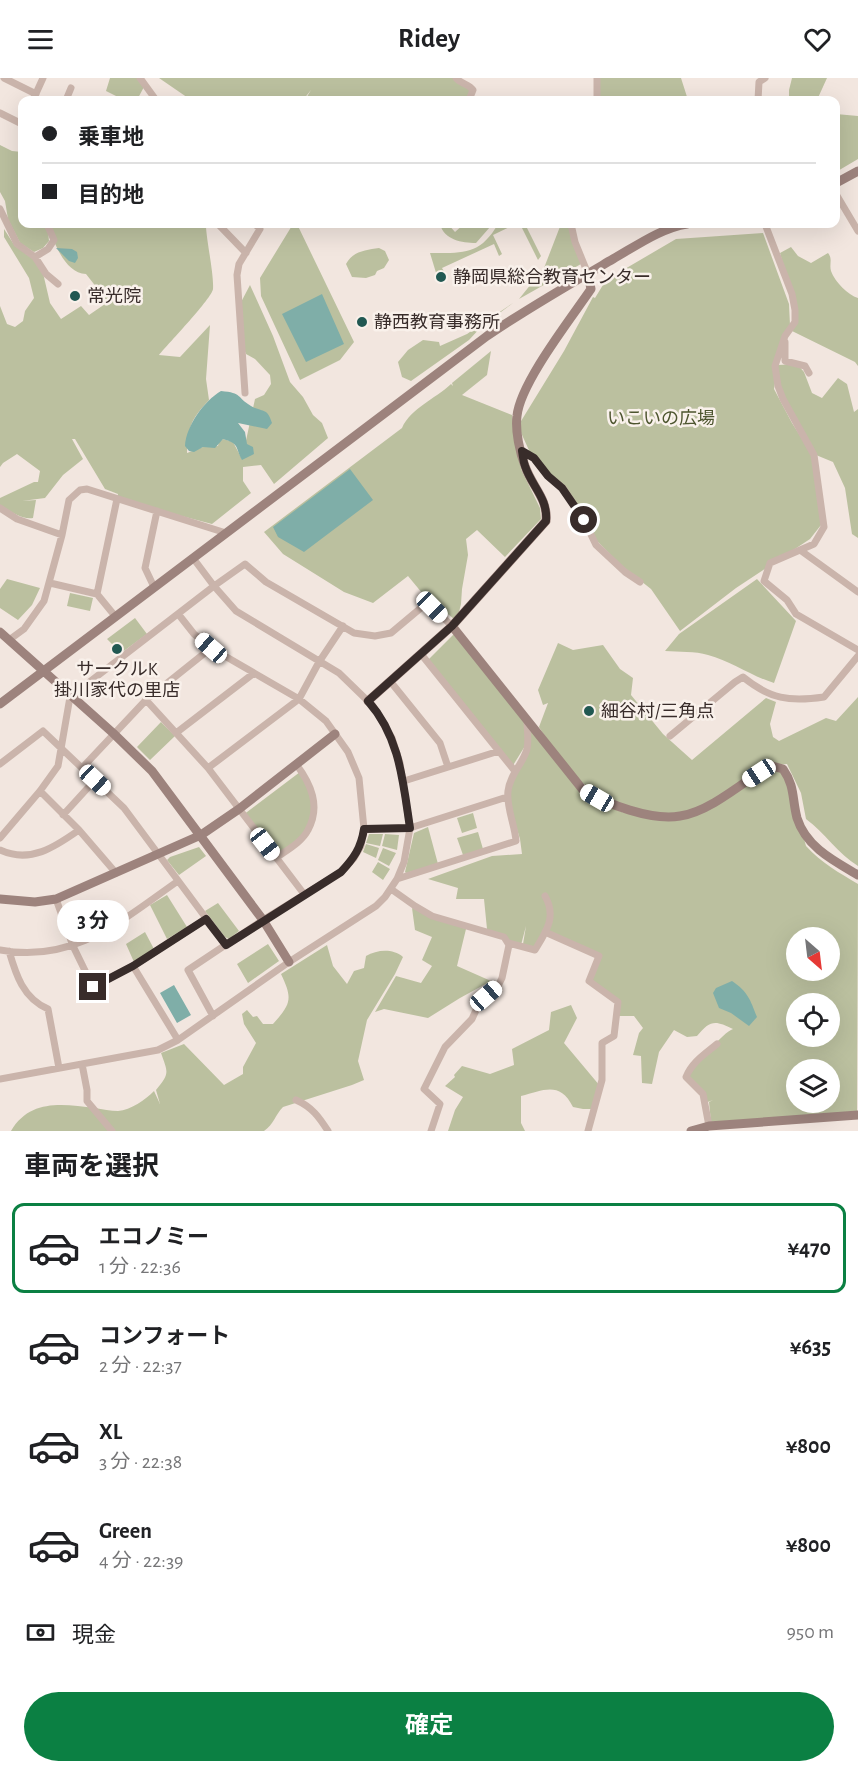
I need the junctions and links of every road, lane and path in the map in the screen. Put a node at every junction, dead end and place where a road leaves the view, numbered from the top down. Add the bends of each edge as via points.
1 (4, 78) edge
2 (43, 78) edge
3 (140, 78) edge
4 (456, 78) edge
5 (597, 78) edge
6 (765, 78) edge
7 (71, 88) dead end
8 (32, 96) edge
9 (34, 96) edge
10 (68, 96) edge
11 (153, 96) edge
12 (471, 96) edge
13 (597, 96) edge
14 (758, 96) edge
15 (0, 113) edge
16 (18, 122) edge
17 (858, 171) edge
18 (840, 181) edge
19 (840, 201) edge
20 (0, 209) edge
21 (49, 228) edge
22 (222, 228) edge
23 (259, 228) edge
24 (572, 228) edge
25 (673, 228) edge
26 (767, 228) edge
27 (858, 231) edge
28 (246, 253) junction
29 (35, 257) junction
30 (588, 274) junction
31 (58, 284) dead end
32 (785, 336) junction
33 (810, 373) dead end
34 (245, 393) dead end
35 (522, 451) junction
36 (117, 499) junction
37 (0, 508) edge
38 (157, 511) junction
39 (226, 533) junction
40 (62, 535) junction
41 (800, 550) junction
42 (193, 558) junction
43 (640, 582) dead end
44 (50, 583) junction
45 (214, 586) junction
46 (154, 587) junction
47 (858, 592) edge
48 (97, 594) junction
49 (179, 615) junction
50 (115, 616) junction
51 (343, 626) junction
52 (452, 626) junction
53 (0, 632) edge
54 (9, 640) junction
55 (211, 648) junction
56 (858, 650) edge
57 (421, 654) junction
58 (858, 656) edge
59 (319, 662) junction
60 (43, 671) junction
61 (254, 673) junction
62 (390, 681) junction
63 (70, 697) junction
64 (299, 699) junction
65 (146, 700) junction
66 (368, 701) junction
67 (0, 704) edge
68 (527, 721) junction
69 (176, 733) junction
70 (113, 734) junction
71 (335, 734) junction
72 (670, 736) dead end
73 (62, 748) junction
74 (499, 751) junction
75 (0, 764) edge
76 (296, 764) junction
77 (448, 767) junction
78 (82, 768) junction
79 (208, 768) junction
80 (514, 770) junction
81 (95, 780) junction
82 (404, 781) junction
83 (40, 791) junction
84 (507, 797) junction
85 (239, 809) junction
86 (63, 814) junction
87 (410, 828) junction
88 (364, 829) junction
89 (79, 830) junction
90 (201, 836) junction
91 (0, 837) edge
92 (0, 850) edge
93 (159, 854) junction
94 (276, 858) junction
95 (116, 873) junction
96 (858, 874) edge
97 (397, 879) junction
98 (178, 881) junction
99 (391, 889) junction
100 (304, 894) junction
101 (545, 896) dead end
102 (0, 899) edge
103 (56, 899) junction
104 (206, 919) junction
105 (262, 920) junction
106 (546, 932) junction
107 (508, 943) junction
108 (226, 945) junction
109 (72, 946) junction
110 (0, 950) edge
111 (9, 951) junction
112 (289, 962) junction
113 (133, 966) junction
114 (213, 1016) junction
115 (178, 1040) junction
116 (717, 1044) dead end
117 (82, 1064) junction
118 (59, 1068) junction
119 (0, 1079) edge
120 (296, 1100) dead end
121 (858, 1115) edge
122 (768, 1121) junction
123 (709, 1126) junction
124 (112, 1131) edge
125 (328, 1131) edge
126 (431, 1131) edge
127 (588, 1131) edge
128 (691, 1131) edge
129 (772, 1131) edge

1 - 8 street
2 - 9 street
3 - 11 street
4 - 12 street via 470,86
5 - 13 street
6 - 14 street via 759,82
7 - 10 street
15 - 16 street
17 - 18 street
19 - 27 street
20 - 29 street via 16,244
21 - 29 street via 54,240
22 - 28 street
23 - 28 street
24 - 30 street
25 - 30 street
26 - 32 street via 795,310 795,322
28 - 34 street via 238,264 237,275
29 - 31 street
30 - 35 street via 591,289 555,340 521,400 517,416
30 - 39 street via 487,336
32 - 33 street via 785,361 805,366
32 - 41 street via 776,366 778,386 814,456 824,527 814,544
35 - 43 street via 534,458 562,488 596,545
35 - 52 street via 525,467 543,498 546,521
36 - 38 street
36 - 40 street via 87,489 73,494
36 - 48 street
37 - 40 street via 17,519
38 - 39 street
38 - 46 street via 145,568
39 - 42 street
40 - 44 street
41 - 47 street
41 - 56 street via 770,563 764,581 787,600 796,614
42 - 45 street
42 - 46 street
44 - 48 street
44 - 54 street via 34,617
45 - 49 street
45 - 51 street via 245,564 266,582
45 - 59 street via 236,611
46 - 50 street
48 - 50 street
49 - 55 street
49 - 63 street
50 - 60 street
51 - 52 street via 354,633 391,633 422,607 432,607
51 - 59 street
52 - 57 street
52 - 68 street
53 - 54 street
54 - 60 street
55 - 61 street
55 - 65 street
57 - 62 street
57 - 74 street
58 - 72 street via 824,697 773,696 743,678
59 - 64 street
59 - 66 street via 339,673
60 - 63 street
60 - 67 street
61 - 64 street
61 - 69 street
62 - 66 street
62 - 77 street via 440,743
63 - 70 street
63 - 73 street
64 - 71 street via 326,721
64 - 79 street
65 - 69 street
65 - 70 street
66 - 82 street via 392,738
68 - 80 street via 527,748
68 - 96 street via 583,790 649,815 679,816 695,811 764,769 783,768 791,780 803,831 831,860
69 - 79 street
70 - 78 street
70 - 90 street via 152,771
71 - 76 street
71 - 88 street via 359,778
73 - 75 street via 43,731
73 - 78 street
73 - 83 street via 58,766
74 - 77 street
74 - 80 street
76 - 85 street
76 - 94 street via 314,798 313,813 300,841
77 - 82 street
78 - 81 street
79 - 85 street
80 - 84 street
81 - 86 street
81 - 93 street via 124,808
82 - 87 street
83 - 86 street
83 - 91 street
84 - 87 street
84 - 97 street via 516,841
85 - 90 street
85 - 94 street
86 - 89 street
87 - 88 street
87 - 97 street
88 - 100 street via 354,858 341,872
89 - 92 street via 41,853 18,856
89 - 95 street
90 - 93 street
90 - 105 street
93 - 95 street
93 - 98 street
94 - 100 street
95 - 103 street
97 - 99 street
98 - 104 street
98 - 109 street via 102,933
99 - 107 street via 432,916 504,937
99 - 112 street via 376,906
100 - 105 street
101 - 106 street via 551,913
102 - 103 street
103 - 109 street
104 - 108 street
104 - 113 street
105 - 108 street
105 - 112 street
106 - 107 street via 535,950
106 - 127 street via 599,956 589,981 618,1002 614,1036 602,1043 602,1080
107 - 126 street via 498,986 445,1047 424,1089 440,1104
108 - 114 street via 188,970
109 - 111 street via 50,951
109 - 113 street via 93,987
110 - 111 street
111 - 118 street via 23,990 49,1011
112 - 114 street
113 - 115 street
114 - 115 street
115 - 117 street via 158,1050
116 - 123 street via 686,1077 703,1094
117 - 118 street
117 - 124 street via 87,1101
118 - 119 street
120 - 125 street via 308,1105
121 - 122 street
122 - 123 street
122 - 129 street
123 - 128 street

